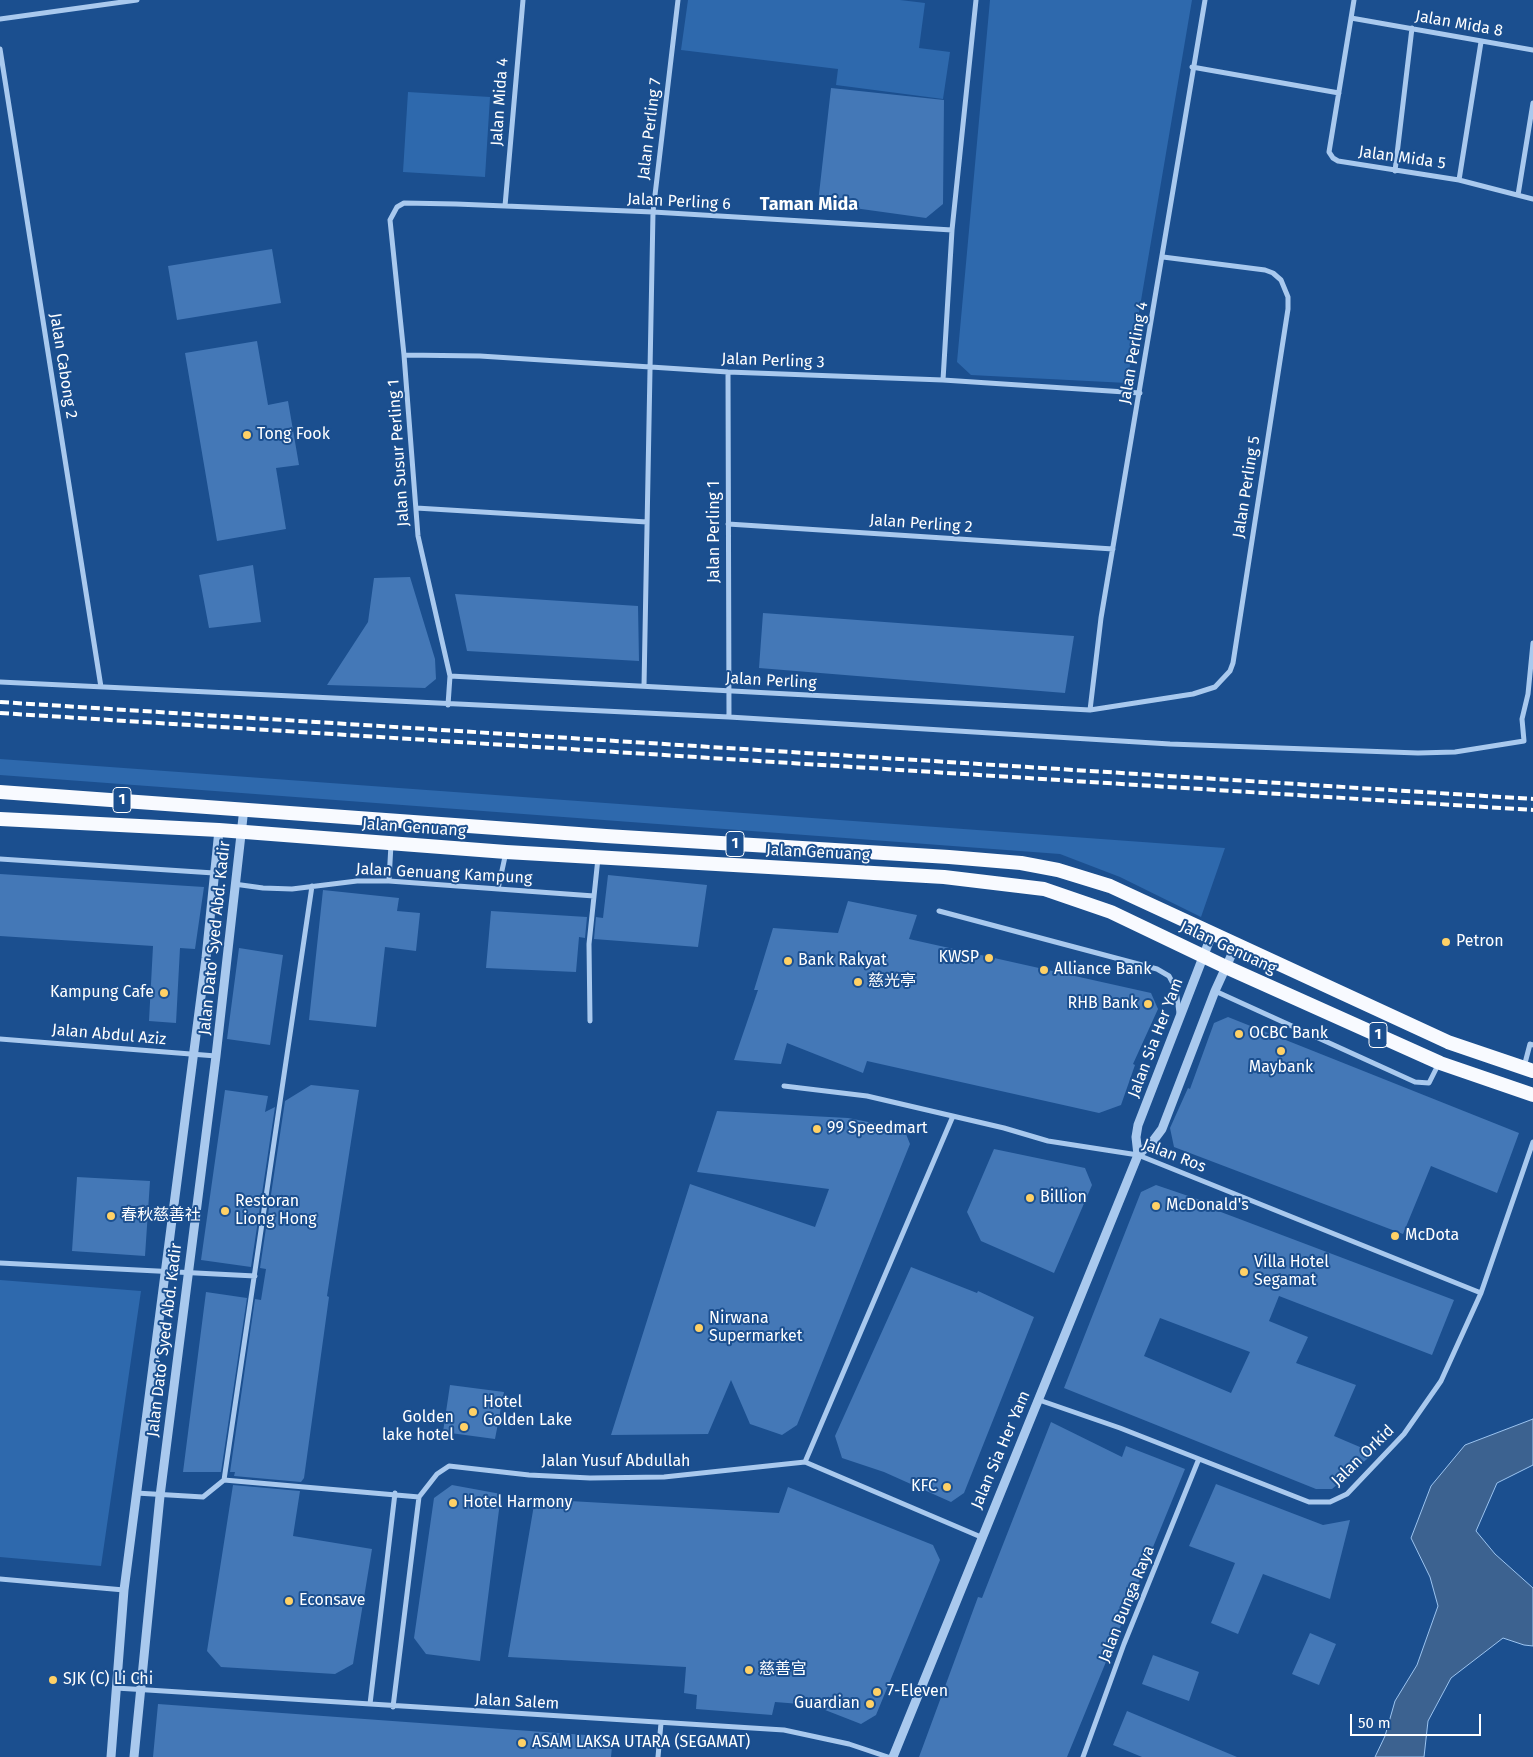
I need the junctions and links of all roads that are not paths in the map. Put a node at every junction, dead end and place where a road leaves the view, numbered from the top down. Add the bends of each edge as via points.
1 (137, 0) edge
2 (523, 0) edge
3 (678, 0) edge
4 (976, 0) edge
5 (1205, 0) edge
6 (1354, 0) edge
7 (1351, 18) junction
8 (0, 19) edge
9 (1412, 28) junction
10 (1481, 42) junction
11 (0, 49) edge
12 (1533, 50) edge
13 (1192, 67) junction
14 (1339, 92) junction
15 (1533, 103) edge
16 (1395, 170) junction
17 (1459, 180) junction
18 (1518, 195) junction
19 (1533, 199) edge
20 (404, 203) joint
21 (505, 206) junction
22 (653, 212) junction
23 (952, 230) junction
24 (1163, 257) junction
25 (404, 355) junction
26 (650, 368) junction
27 (728, 372) junction
28 (943, 380) junction
29 (1140, 393) junction
30 (416, 508) junction
31 (648, 522) junction
32 (728, 524) junction
33 (1113, 549) junction
34 (1533, 643) edge
35 (450, 676) junction
36 (0, 682) edge
37 (644, 686) junction
38 (101, 687) junction
39 (728, 691) junction
40 (448, 705) junction
41 (1090, 710) junction
42 (729, 717) junction
43 (0, 792) edge
44 (244, 808) junction
45 (0, 819) edge
46 (219, 830) junction
47 (242, 832) junction
48 (391, 843) junction
49 (506, 852) junction
50 (598, 858) junction
51 (0, 859) edge
52 (214, 873) junction
53 (388, 881) junction
54 (234, 884) junction
55 (312, 886) junction
56 (498, 889) junction
57 (594, 896) junction
58 (939, 911) dead end
59 (1212, 934) junction
60 (1236, 945) junction
61 (1204, 955) junction
62 (1226, 967) junction
63 (1215, 991) junction
64 (1180, 1018) junction
65 (590, 1021) dead end
66 (0, 1039) edge
67 (1533, 1045) edge
68 (193, 1055) junction
69 (216, 1056) junction
70 (1440, 1063) junction
71 (1528, 1070) edge
72 (784, 1086) dead end
73 (1533, 1095) edge
74 (953, 1116) junction
75 (1533, 1142) edge
76 (1138, 1155) junction
77 (0, 1262) edge
78 (163, 1271) junction
79 (188, 1272) junction
80 (255, 1276) junction
81 (1481, 1293) junction
82 (1039, 1400) junction
83 (1198, 1461) junction
84 (805, 1462) junction
85 (224, 1480) junction
86 (136, 1493) junction
87 (395, 1493) junction
88 (160, 1496) junction
89 (419, 1496) junction
90 (981, 1537) junction
91 (0, 1579) edge
92 (124, 1590) junction
93 (116, 1688) junction
94 (140, 1690) junction
95 (370, 1704) junction
96 (393, 1707) junction
97 (661, 1723) junction
98 (111, 1757) edge
99 (134, 1757) edge
100 (658, 1757) edge
101 (888, 1757) edge
102 (893, 1757) edge
103 (1083, 1757) edge

1 - 8 street
2 - 21 street, Jalan Mida 4
3 - 22 street, Jalan Perling 7
4 - 23 street
5 - 13 street, Jalan Perling 4
6 - 7 street, Jalan Mida 5
7 - 9 street, Jalan Mida 8
7 - 14 street, Jalan Mida 5
9 - 10 street, Jalan Mida 8
9 - 16 street
10 - 12 street, Jalan Mida 8
10 - 17 street
11 - 38 street, Jalan Cabong 2
13 - 14 street
13 - 24 street, Jalan Perling 4
14 - 16 street, Jalan Mida 5 via 1329,152 1333,158 1338,162
15 - 18 street
16 - 17 street, Jalan Mida 5
17 - 18 street, Jalan Mida 5
18 - 19 street, Jalan Mida 5
20 - 21 street, Jalan Perling 6
20 - 25 street, Jalan Susur Perling 1 via 397,207 390,220
21 - 22 street, Jalan Perling 6
22 - 23 street, Jalan Perling 6
22 - 26 street, Jalan Perling 7
23 - 28 street
24 - 29 street, Jalan Perling 4
24 - 41 street, Jalan Perling 5 via 1266,270 1281,280 1288,297 1233,663 1230,672 1215,687 1193,694
25 - 26 street, Jalan Perling 3 via 480,356
25 - 30 street, Jalan Susur Perling 1
26 - 27 street, Jalan Perling 3
26 - 31 street, Jalan Perling 7
27 - 28 street, Jalan Perling 3
27 - 32 street, Jalan Perling 1
28 - 29 street, Jalan Perling 3
29 - 33 street, Jalan Perling 4
30 - 31 street
30 - 35 street, Jalan Susur Perling 1 via 418,536
31 - 37 street, Jalan Perling 7
32 - 33 street, Jalan Perling 2
32 - 39 street, Jalan Perling 1
33 - 41 street, Jalan Perling 4
34 - 42 street via 1522,719 1524,741 1465,752 1170,744
35 - 37 street, Jalan Perling
35 - 40 street, Jalan Susur Perling 1
36 - 38 street
37 - 39 street, Jalan Perling
38 - 40 street
39 - 41 street, Jalan Perling
39 - 42 street, Jalan Perling 1
40 - 42 street
43 - 44 highway, Jalan Genuang / 1
44 - 47 street, Jalan Dato' Syed Abd. Kadir
44 - 59 highway, Jalan Genuang / 1 via 1021,863 1086,877
45 - 46 highway, Jalan Genuang / 1
46 - 47 highway, Jalan Genuang / 1
46 - 52 street, Jalan Dato' Syed Abd. Kadir
47 - 48 highway, Jalan Genuang / 1
47 - 54 street, Jalan Dato' Syed Abd. Kadir
48 - 49 highway, Jalan Genuang / 1
48 - 53 street
49 - 50 highway, Jalan Genuang / 1
49 - 56 street
50 - 57 street
50 - 61 highway, Jalan Genuang / 1 via 944,877 1044,889 1102,908
51 - 52 street
52 - 68 street, Jalan Dato' Syed Abd. Kadir
53 - 55 street, Jalan Genuang Kampung via 357,880
53 - 56 street, Jalan Genuang Kampung
54 - 55 street, Jalan Genuang Kampung via 292,889
54 - 69 street, Jalan Dato' Syed Abd. Kadir
55 - 80 street
56 - 57 street, Jalan Genuang Kampung
57 - 65 street via 589,944
58 - 64 street via 1157,969 1169,976 1176,989
59 - 60 highway, Jalan Genuang / 1
59 - 61 street, Jalan Sia Her Yam
60 - 62 street, Jalan Sia Her Yam
60 - 71 highway, Jalan Genuang / 1 via 1448,1042
61 - 62 highway, Jalan Genuang / 1
61 - 64 street, Jalan Sia Her Yam
62 - 63 street, Jalan Sia Her Yam
62 - 70 highway, Jalan Genuang / 1
63 - 70 street via 1415,1082 1429,1083
63 - 76 street, Jalan Sia Her Yam via 1162,1129
64 - 76 street, Jalan Sia Her Yam via 1138,1125
66 - 68 street, Jalan Abdul Aziz
67 - 71 street via 1530,1044
68 - 69 street, Jalan Abdul Aziz
68 - 78 street, Jalan Dato' Syed Abd. Kadir
69 - 79 street, Jalan Dato' Syed Abd. Kadir
70 - 73 highway, Jalan Genuang / 1
72 - 74 street, Jalan Ros via 867,1096
74 - 76 street, Jalan Ros via 1048,1141
74 - 84 street
75 - 81 street, Jalan Orkid
76 - 81 street, Jalan Ros
76 - 82 street, Jalan Sia Her Yam
77 - 78 street
78 - 79 street
78 - 86 street, Jalan Dato' Syed Abd. Kadir
79 - 80 street
79 - 88 street, Jalan Dato' Syed Abd. Kadir
80 - 85 street
81 - 83 street, Jalan Orkid via 1441,1381 1404,1434 1347,1494 1330,1502 1309,1502
82 - 83 street, Jalan Orkid via 1120,1428
82 - 90 street, Jalan Sia Her Yam
83 - 103 street, Jalan Bunga Raya via 1124,1644
84 - 89 street, Jalan Yusuf Abdullah via 664,1477 609,1478 529,1475 449,1466 436,1474
84 - 90 street, Jalan Yusuf Abdullah
85 - 87 street
85 - 88 street via 203,1497
86 - 88 street
86 - 92 street, Jalan Dato' Syed Abd. Kadir
87 - 89 street
87 - 95 street
88 - 94 street, Jalan Dato' Syed Abd. Kadir
89 - 96 street
90 - 102 street, Jalan Sia Her Yam
91 - 92 street
92 - 93 street, Jalan Dato' Syed Abd. Kadir
93 - 94 street, Jalan Salem
93 - 98 street, Jalan Dato' Syed Abd. Kadir
94 - 95 street, Jalan Salem
94 - 99 street, Jalan Dato' Syed Abd. Kadir
95 - 96 street, Jalan Salem
96 - 97 street, Jalan Salem
97 - 100 street
97 - 101 street, Jalan Salem via 791,1731

